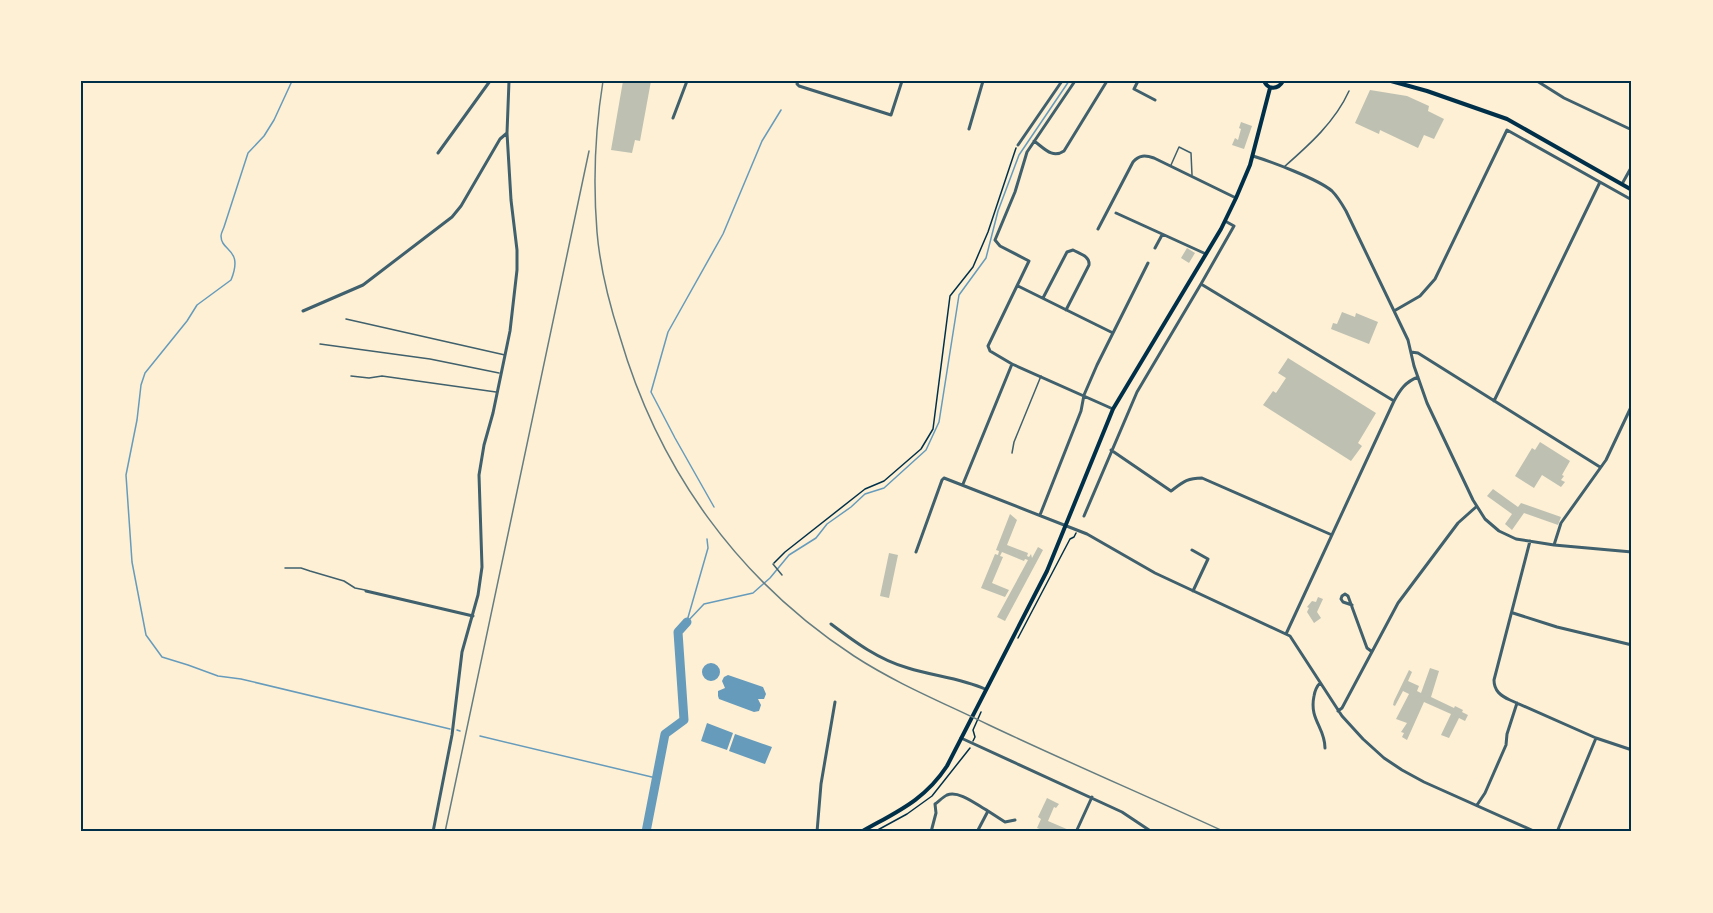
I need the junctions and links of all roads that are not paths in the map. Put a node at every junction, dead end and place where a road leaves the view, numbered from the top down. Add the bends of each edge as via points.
1 (490, 81) edge
2 (509, 81) edge
3 (687, 81) edge
4 (902, 81) edge
5 (983, 81) edge
6 (1062, 81) edge
7 (1076, 81) edge
8 (1107, 81) edge
9 (1138, 81) edge
10 (1264, 81) edge
11 (1283, 81) edge
12 (1391, 81) edge
13 (1537, 81) edge
14 (797, 83) edge
15 (1270, 88) junction
16 (1349, 91) dead end
17 (1155, 100) dead end
18 (673, 118) dead end
19 (969, 129) dead end
20 (1632, 130) edge
21 (507, 133) junction
22 (1034, 141) junction
23 (1551, 143) junction
24 (1018, 145) road end
25 (1546, 152) junction
26 (438, 153) dead end
27 (1253, 156) junction
28 (1171, 166) junction
29 (1632, 166) edge
30 (1283, 167) junction
31 (1191, 176) junction
32 (1600, 182) junction
33 (1622, 184) junction
34 (1632, 190) edge
35 (1236, 198) junction
36 (1632, 200) edge
37 (1116, 213) dead end
38 (1225, 221) junction
39 (1098, 229) dead end
40 (1162, 236) junction
41 (1155, 248) dead end
42 (1206, 254) junction
43 (1148, 263) dead end
44 (1202, 284) junction
45 (1017, 285) junction
46 (1043, 298) junction
47 (1066, 310) junction
48 (303, 311) dead end
49 (1394, 312) junction
50 (346, 320) dead end
51 (1113, 333) junction
52 (320, 344) dead end
53 (1411, 352) junction
54 (506, 355) junction
55 (1012, 364) junction
56 (502, 373) junction
57 (351, 376) dead end
58 (1041, 376) junction
59 (1418, 377) junction
60 (497, 393) junction
61 (1084, 395) junction
62 (1394, 401) junction
63 (1494, 401) junction
64 (1632, 405) edge
65 (1113, 409) junction
66 (1111, 450) junction
67 (1012, 453) dead end
68 (1600, 467) junction
69 (963, 484) junction
70 (1476, 507) junction
71 (1040, 515) junction
72 (1084, 516) dead end
73 (1066, 526) junction
74 (1332, 535) junction
75 (1530, 541) junction
76 (1554, 545) junction
77 (1192, 550) dead end
78 (916, 552) dead end
79 (1632, 552) edge
80 (773, 564) road end
81 (285, 568) dead end
82 (782, 575) dead end
83 (366, 591) joint
84 (1192, 591) junction
85 (1352, 605) dead end
86 (1513, 612) junction
87 (472, 616) junction
88 (831, 624) dead end
89 (1286, 634) junction
90 (1632, 645) edge
91 (1371, 651) junction
92 (1320, 683) junction
93 (985, 689) junction
94 (835, 702) dead end
95 (1517, 703) junction
96 (1338, 711) junction
97 (961, 738) junction
98 (1596, 738) junction
99 (1326, 748) dead end
100 (1632, 750) edge
101 (1092, 797) junction
102 (1477, 805) junction
103 (987, 811) junction
104 (1015, 820) dead end
105 (433, 832) edge
106 (817, 832) edge
107 (861, 832) edge
108 (931, 832) edge
109 (977, 832) edge
110 (1076, 832) edge
111 (1152, 832) edge
112 (1536, 832) edge
113 (1557, 832) edge

1 - 26 street
2 - 21 street
3 - 18 street
4 - 14 street via 891,114
5 - 19 street
6 - 24 street
7 - 22 street
8 - 22 street via 1062,153 1051,153
9 - 17 street via 1134,89
10 - 15 main road
11 - 15 main road
12 - 23 main road via 1508,118
13 - 20 street
15 - 27 main road
16 - 30 lane via 1328,124
21 - 48 street via 452,217 363,285
21 - 54 street via 517,260
22 - 45 street via 995,240 1029,261
23 - 25 street
23 - 33 main road
25 - 32 street
25 - 49 street via 1507,130 1435,279 1416,300
27 - 30 street
27 - 35 main road
28 - 31 street
28 - 31 lane via 1179,147 1191,153
28 - 39 street via 1144,155 1133,162
29 - 33 street
30 - 49 street via 1322,185 1337,197
31 - 35 street
32 - 36 street
32 - 63 street
33 - 34 main road
35 - 38 main road
37 - 40 street
38 - 42 main road
38 - 44 street via 1234,226
40 - 41 street
40 - 42 street
42 - 65 main road
43 - 51 street
44 - 62 street
44 - 66 street via 1137,392
45 - 46 street
45 - 55 street via 988,346
46 - 47 street
46 - 47 street via 1067,252 1073,250 1086,257 1089,266
47 - 51 street
49 - 53 street
50 - 54 lane
51 - 61 street
52 - 56 lane
53 - 59 street
53 - 63 street
54 - 56 street
55 - 58 street
55 - 69 street
56 - 60 street
57 - 60 lane
58 - 61 street
58 - 67 lane
59 - 62 street via 1404,385
59 - 70 street via 1426,403
60 - 87 street via 479,475 482,567
61 - 65 street
61 - 71 street
62 - 74 street
63 - 68 street
64 - 68 street
65 - 73 main road
66 - 72 street
66 - 74 street via 1171,490 1184,481 1202,478
68 - 76 street via 1562,523
69 - 71 street
69 - 78 street via 949,478 942,480
70 - 75 street via 1499,531
70 - 91 street via 1458,523 1404,594
71 - 73 street
73 - 84 street
73 - 93 main road via 1047,571
74 - 89 street
75 - 76 street
75 - 86 street
76 - 79 street
77 - 84 street via 1208,559
80 - 82 lane
81 - 83 lane via 301,568
83 - 87 street
84 - 89 street
85 - 91 street
86 - 90 street
86 - 95 street via 1494,685 1501,695
87 - 105 street via 462,652 452,735
88 - 93 street via 881,658
89 - 92 street
91 - 96 street
92 - 96 street
92 - 99 street via 1312,710
93 - 97 main road
94 - 106 street via 820,784
95 - 98 street
95 - 102 street via 1506,746
96 - 102 street via 1392,764
97 - 101 street
97 - 107 main road via 932,787 919,799
98 - 100 street
98 - 113 street
101 - 110 street
101 - 111 street
102 - 112 street
103 - 104 street via 1005,822
103 - 108 street via 967,799 945,796 935,804
103 - 109 street

